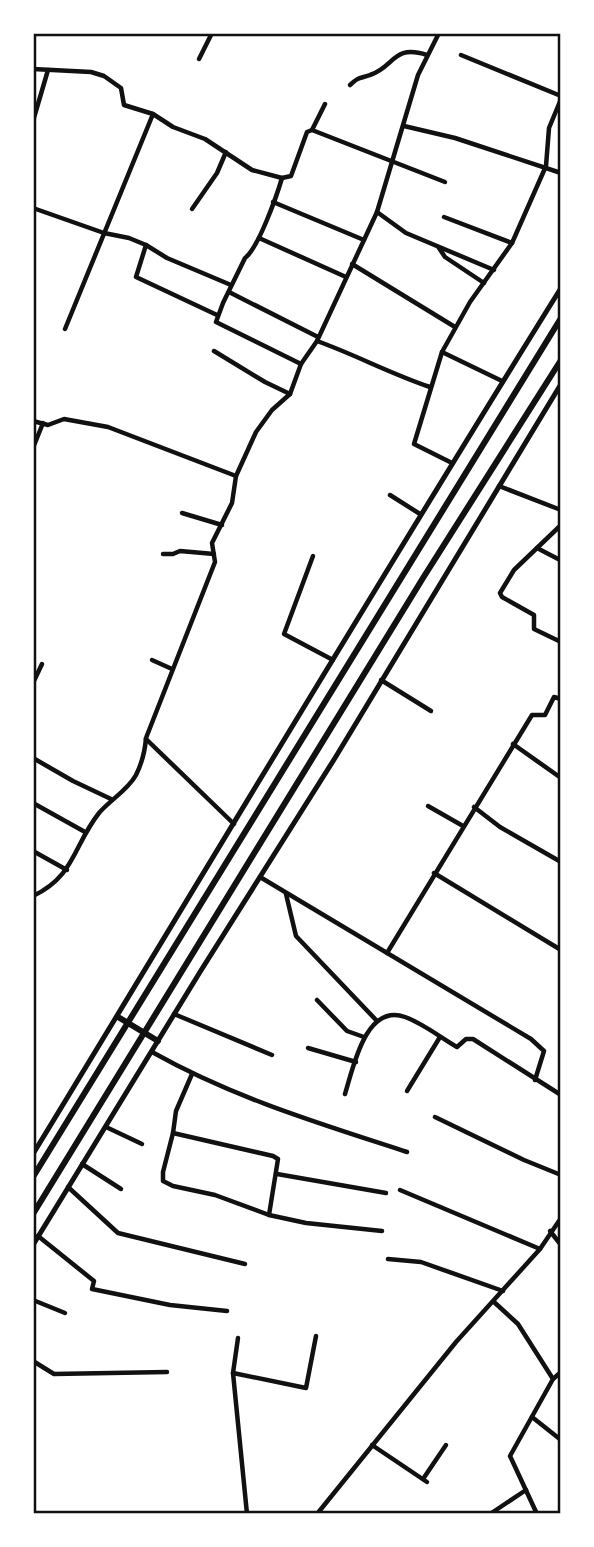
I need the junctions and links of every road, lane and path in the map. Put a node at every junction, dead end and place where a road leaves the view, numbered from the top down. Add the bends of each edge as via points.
1 (212, 33) edge
2 (439, 33) edge
3 (427, 55) junction
4 (461, 55) dead end
5 (200, 59) dead end
6 (33, 69) edge
7 (48, 70) junction
8 (350, 85) dead end
9 (561, 98) edge
10 (325, 104) dead end
11 (153, 114) junction
12 (33, 121) edge
13 (404, 126) junction
14 (313, 130) junction
15 (226, 152) junction
16 (391, 160) junction
17 (546, 166) junction
18 (561, 173) edge
19 (282, 178) junction
20 (445, 182) dead end
21 (273, 202) junction
22 (33, 208) edge
23 (192, 209) dead end
24 (377, 212) junction
25 (444, 217) dead end
26 (104, 233) junction
27 (259, 238) junction
28 (364, 240) junction
29 (512, 243) junction
30 (146, 245) junction
31 (439, 247) junction
32 (352, 264) junction
33 (494, 270) junction
34 (346, 277) junction
35 (484, 283) junction
36 (232, 285) junction
37 (561, 288) edge
38 (229, 292) junction
39 (218, 315) junction
40 (561, 318) edge
41 (455, 327) junction
42 (65, 329) dead end
43 (317, 339) junction
44 (214, 351) dead end
45 (442, 352) junction
46 (561, 360) edge
47 (301, 364) junction
48 (502, 381) junction
49 (561, 384) edge
50 (430, 387) junction
51 (290, 394) junction
52 (33, 421) edge
53 (43, 424) junction
54 (33, 448) edge
55 (452, 463) junction
56 (236, 476) junction
57 (499, 486) junction
58 (390, 495) dead end
59 (561, 510) edge
60 (182, 513) dead end
61 (420, 514) junction
62 (222, 525) junction
63 (561, 525) edge
64 (537, 548) junction
65 (163, 554) dead end
66 (214, 554) junction
67 (313, 556) dead end
68 (561, 560) edge
69 (561, 642) edge
70 (152, 660) dead end
71 (332, 660) junction
72 (42, 664) dead end
73 (172, 669) junction
74 (381, 680) junction
75 (33, 683) edge
76 (561, 699) edge
77 (431, 711) dead end
78 (146, 738) junction
79 (513, 744) junction
80 (33, 758) edge
81 (561, 778) edge
82 (111, 799) junction
83 (33, 803) edge
84 (428, 806) dead end
85 (474, 807) junction
86 (234, 824) junction
87 (463, 826) junction
88 (85, 832) junction
89 (33, 852) edge
90 (561, 862) edge
91 (67, 870) junction
92 (434, 873) junction
93 (260, 877) junction
94 (286, 893) junction
95 (33, 896) edge
96 (561, 950) edge
97 (387, 953) junction
98 (317, 1000) dead end
99 (174, 1014) junction
100 (118, 1017) junction
101 (377, 1021) junction
102 (129, 1024) junction
103 (145, 1033) junction
104 (364, 1037) junction
105 (440, 1037) junction
106 (158, 1041) junction
107 (308, 1048) dead end
108 (152, 1052) junction
109 (272, 1055) dead end
110 (356, 1062) junction
111 (192, 1074) junction
112 (535, 1080) junction
113 (407, 1091) dead end
114 (345, 1094) dead end
115 (561, 1096) edge
116 (435, 1117) dead end
117 (106, 1127) junction
118 (173, 1133) junction
119 (142, 1144) dead end
120 (407, 1152) dead end
121 (33, 1154) edge
122 (82, 1164) junction
123 (277, 1174) junction
124 (561, 1175) edge
125 (33, 1177) edge
126 (68, 1187) junction
127 (121, 1189) dead end
128 (400, 1190) dead end
129 (386, 1193) dead end
130 (33, 1214) edge
131 (269, 1215) junction
132 (561, 1218) edge
133 (382, 1231) dead end
134 (550, 1231) junction
135 (38, 1236) junction
136 (33, 1245) edge
137 (561, 1245) edge
138 (540, 1249) junction
139 (388, 1259) dead end
140 (245, 1264) dead end
141 (503, 1291) junction
142 (33, 1300) edge
143 (494, 1302) junction
144 (227, 1311) dead end
145 (65, 1313) dead end
146 (316, 1336) dead end
147 (238, 1338) dead end
148 (33, 1361) edge
149 (561, 1371) edge
150 (166, 1373) dead end
151 (233, 1373) junction
152 (553, 1379) junction
153 (532, 1417) junction
154 (561, 1440) edge
155 (372, 1445) junction
156 (446, 1445) dead end
157 (526, 1490) junction
158 (247, 1514) edge
159 (317, 1514) edge
160 (490, 1514) edge
161 (537, 1514) edge

1 - 5 street
2 - 3 street
3 - 8 street via 394,56 387,65 359,76
3 - 13 street
4 - 9 street
6 - 7 street
7 - 11 street via 104,76 121,88 124,106
7 - 12 street
9 - 17 street via 549,128
10 - 14 street
11 - 15 street
11 - 26 street
13 - 16 street
13 - 17 street
14 - 16 street
14 - 19 street via 303,140 291,176
15 - 19 street via 252,170
15 - 23 street
16 - 20 street
16 - 24 street
17 - 18 street
17 - 29 street
19 - 21 street
21 - 27 street
21 - 28 street
22 - 26 street
24 - 28 street
24 - 31 street via 406,233
25 - 29 street
26 - 30 street
26 - 42 street
27 - 34 street
27 - 36 street
28 - 32 street
29 - 33 street
30 - 36 street
30 - 39 street via 136,277
31 - 33 street
31 - 35 street via 445,257
32 - 34 street
32 - 41 street
33 - 35 street
34 - 43 street
35 - 41 street
36 - 38 street
37 - 48 street
38 - 39 street
38 - 43 street
39 - 47 street via 216,321
40 - 102 main road
41 - 45 street
43 - 47 street
43 - 50 street
44 - 51 street
45 - 48 street
45 - 50 street
46 - 103 main road via 422,578
47 - 51 street
48 - 55 street
49 - 57 street
50 - 55 street via 414,444
51 - 56 street via 256,432
52 - 53 street
53 - 54 street
53 - 56 street via 64,419 108,427
55 - 61 street
56 - 62 street via 232,503
57 - 59 street
57 - 74 street
58 - 61 street
60 - 62 street
61 - 71 street
62 - 66 street via 212,543
63 - 64 street
64 - 68 street
64 - 69 street via 514,570 500,595 534,615 534,629
65 - 66 street
66 - 73 street via 215,562
67 - 71 street via 284,634
70 - 73 street
71 - 86 street
72 - 75 street
73 - 78 street
74 - 77 street
74 - 93 street
76 - 79 street via 554,697 545,715 533,713
78 - 82 street via 135,776
78 - 86 street
79 - 81 street
79 - 85 street
80 - 82 street
82 - 88 street
83 - 88 street
84 - 87 street
85 - 87 street
85 - 90 street
86 - 100 street
87 - 92 street
88 - 91 street
89 - 91 street
91 - 95 street via 56,883
92 - 96 street
92 - 97 street
93 - 94 street
93 - 99 street
94 - 97 street
94 - 101 street via 296,936
97 - 112 street via 542,1048
98 - 104 street via 347,1031
99 - 106 street
99 - 109 street
100 - 102 main road
100 - 121 street
101 - 104 street
101 - 105 street via 404,1017
102 - 103 main road
102 - 125 main road
103 - 106 main road
103 - 130 main road
104 - 110 street
105 - 112 street via 457,1047 473,1039
105 - 113 street
106 - 108 street
107 - 110 street
108 - 111 street
108 - 117 street
110 - 114 street
111 - 118 street via 176,1111
111 - 120 street via 283,1112
112 - 115 street
116 - 124 street
117 - 119 street
117 - 122 street
118 - 123 street via 273,1156 278,1160
118 - 131 street via 163,1181
122 - 126 street
122 - 127 street
123 - 129 street
123 - 131 street
126 - 135 street
126 - 140 street via 118,1233
128 - 138 street
131 - 133 street via 317,1226
132 - 134 street
134 - 137 street
134 - 138 street
135 - 136 street
135 - 144 street via 92,1279 92,1289
138 - 141 street
139 - 141 street via 421,1262
141 - 143 street
142 - 145 street
143 - 152 street via 518,1324
143 - 155 street
146 - 151 street via 306,1388
147 - 151 street
148 - 150 street via 54,1374
149 - 152 street
151 - 158 street
152 - 153 street
153 - 154 street
153 - 157 street via 510,1456
155 - 156 street via 425,1481
155 - 159 street
157 - 160 street
157 - 161 street

